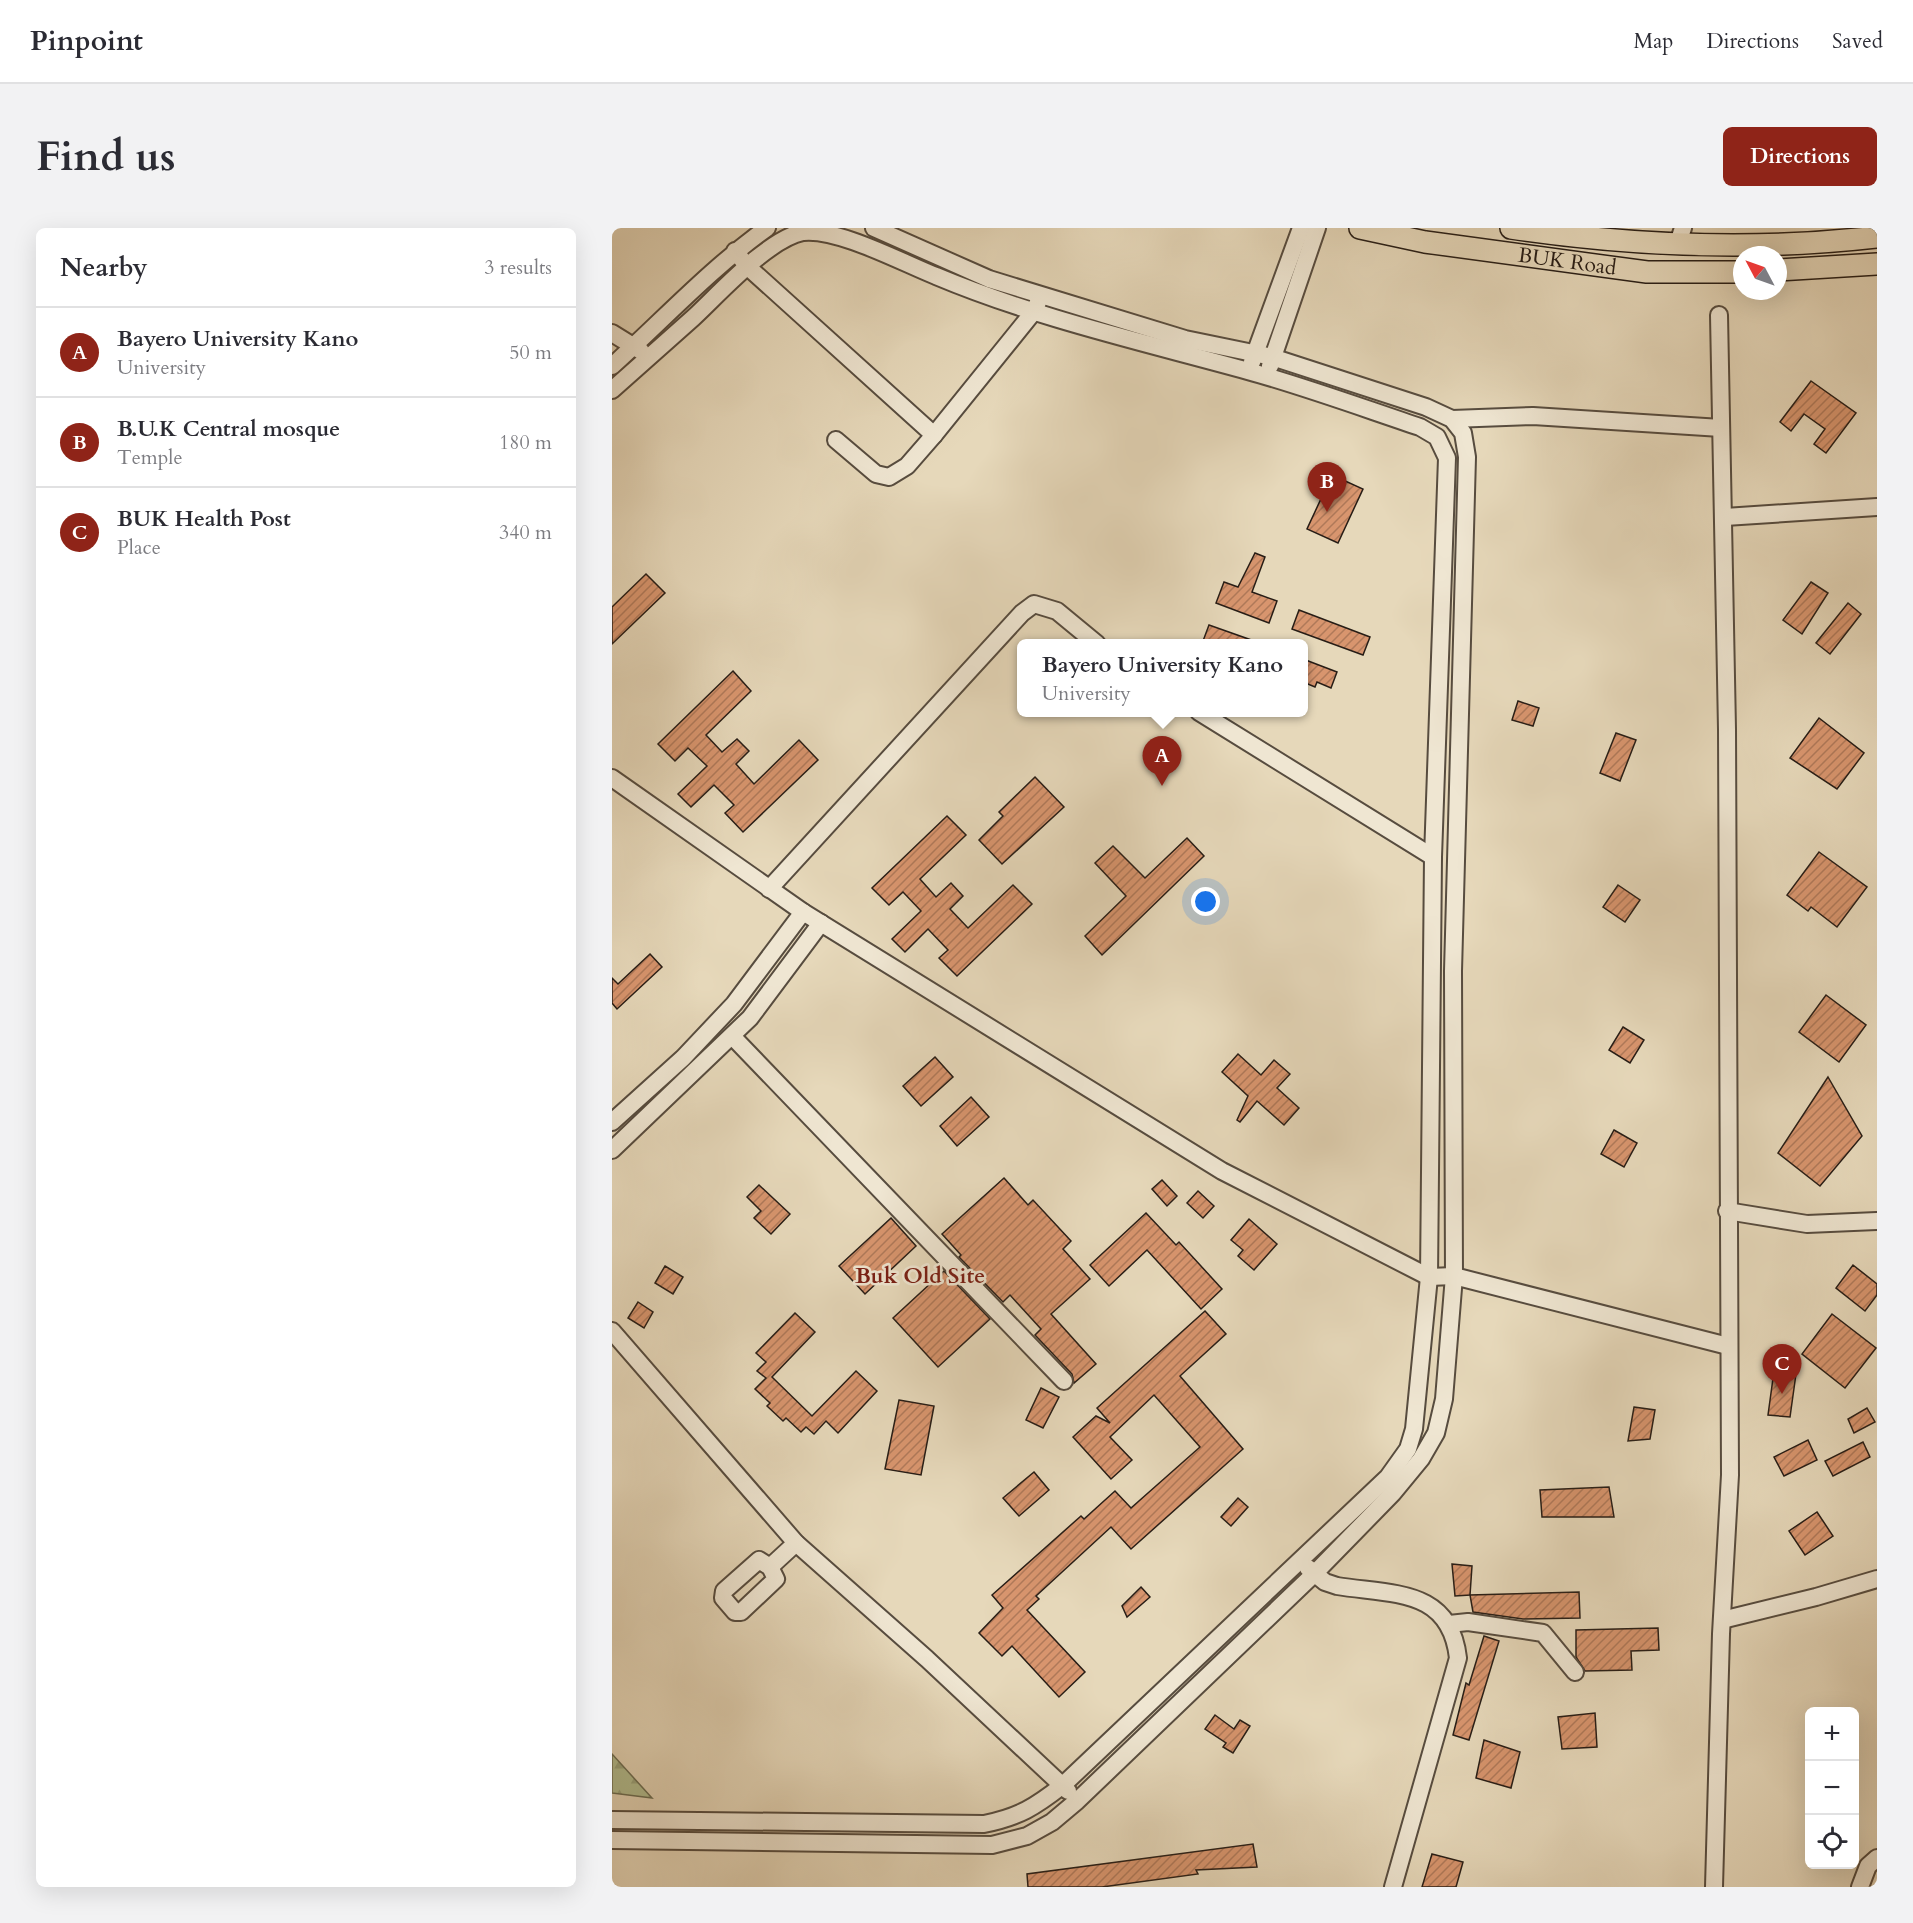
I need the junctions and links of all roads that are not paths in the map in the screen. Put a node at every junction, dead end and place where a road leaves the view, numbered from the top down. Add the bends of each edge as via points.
1 (767, 228) edge
2 (874, 228) edge
3 (1301, 228) edge
4 (1317, 228) edge
5 (1360, 228) edge
6 (1511, 228) edge
7 (1680, 236) edge
8 (1877, 237) edge
9 (735, 251) junction
10 (1877, 264) edge
11 (748, 267) junction
12 (1787, 269) edge
13 (1733, 272) edge
14 (1041, 293) junction
15 (1035, 310) junction
16 (1719, 315) dead end
17 (612, 333) edge
18 (634, 346) junction
19 (1254, 353) junction
20 (649, 357) junction
21 (1272, 357) junction
22 (612, 366) edge
23 (1250, 371) junction
24 (1267, 377) junction
25 (612, 390) edge
26 (1425, 407) junction
27 (1452, 419) junction
28 (1420, 427) junction
29 (1721, 428) junction
30 (934, 435) junction
31 (836, 440) dead end
32 (1877, 507) edge
33 (1725, 517) junction
34 (1466, 562) junction
35 (1442, 564) junction
36 (1091, 639) edge
37 (1207, 717) edge
38 (1436, 764) junction
39 (1457, 765) junction
40 (612, 778) edge
41 (1433, 856) junction
42 (769, 889) junction
43 (803, 912) junction
44 (821, 923) junction
45 (734, 1004) junction
46 (750, 1018) junction
47 (732, 1036) junction
48 (612, 1122) edge
49 (612, 1150) edge
50 (1727, 1211) junction
51 (1877, 1221) edge
52 (1454, 1276) junction
53 (1430, 1277) junction
54 (612, 1331) edge
55 (1728, 1346) junction
56 (1064, 1381) dead end
57 (796, 1543) junction
58 (1301, 1559) junction
59 (770, 1567) dead end
60 (1314, 1574) junction
61 (1877, 1579) edge
62 (1722, 1620) junction
63 (1449, 1624) junction
64 (1575, 1671) dead end
65 (1063, 1785) junction
66 (1077, 1801) junction
67 (612, 1820) edge
68 (612, 1840) edge
69 (1877, 1858) edge
70 (1393, 1887) edge
71 (1713, 1887) edge
72 (1860, 1887) edge

1 - 9 street
2 - 14 street via 990,279
3 - 19 street
4 - 21 street
5 - 13 main road, BUK Road via 1425,242 1647,272
6 - 7 main road, BUK Road via 1578,238
7 - 8 main road, BUK Road via 1734,247
9 - 11 street
9 - 18 street
10 - 12 main road
11 - 15 street via 785,239 804,232 828,234 963,288
11 - 20 street
11 - 30 street
14 - 15 street
14 - 19 street via 1185,339
15 - 23 street
15 - 30 street
16 - 29 street
17 - 18 street
18 - 20 street
18 - 22 street
19 - 21 street
19 - 23 street
20 - 25 street
21 - 24 street
21 - 26 street
23 - 24 street
24 - 28 street
26 - 27 street
26 - 28 street
27 - 29 street via 1533,416
27 - 34 street via 1463,433 1467,457
28 - 35 street via 1437,437 1447,458
29 - 33 street
30 - 31 street via 907,466 889,477 870,470
32 - 33 street
33 - 50 street via 1730,982
34 - 35 street
34 - 39 street
35 - 38 street
36 - 42 street via 1057,611 1034,604 1028,608
37 - 41 street
38 - 39 street
38 - 41 street
39 - 52 street
40 - 42 street
41 - 53 street
42 - 43 street
43 - 44 street
43 - 45 street
44 - 46 street
44 - 53 street via 1222,1171
45 - 46 street
45 - 48 street via 683,1058
46 - 47 street
47 - 49 street
47 - 56 street
50 - 51 street via 1807,1224
50 - 55 street
52 - 53 street
52 - 55 street
52 - 60 street via 1444,1399 1436,1433 1421,1460 1393,1493
53 - 58 street via 1419,1401 1408,1449 1388,1477
54 - 57 street
55 - 62 street via 1730,1475
57 - 59 street
57 - 65 street
58 - 60 street
58 - 65 street
60 - 63 street via 1337,1586 1421,1599
60 - 66 street
61 - 62 street
62 - 71 street
63 - 64 street via 1468,1622 1543,1633
63 - 70 street via 1458,1658
65 - 66 street
65 - 67 street via 1033,1809 984,1824
66 - 68 street via 1027,1836 992,1845
69 - 72 street via 1868,1866

